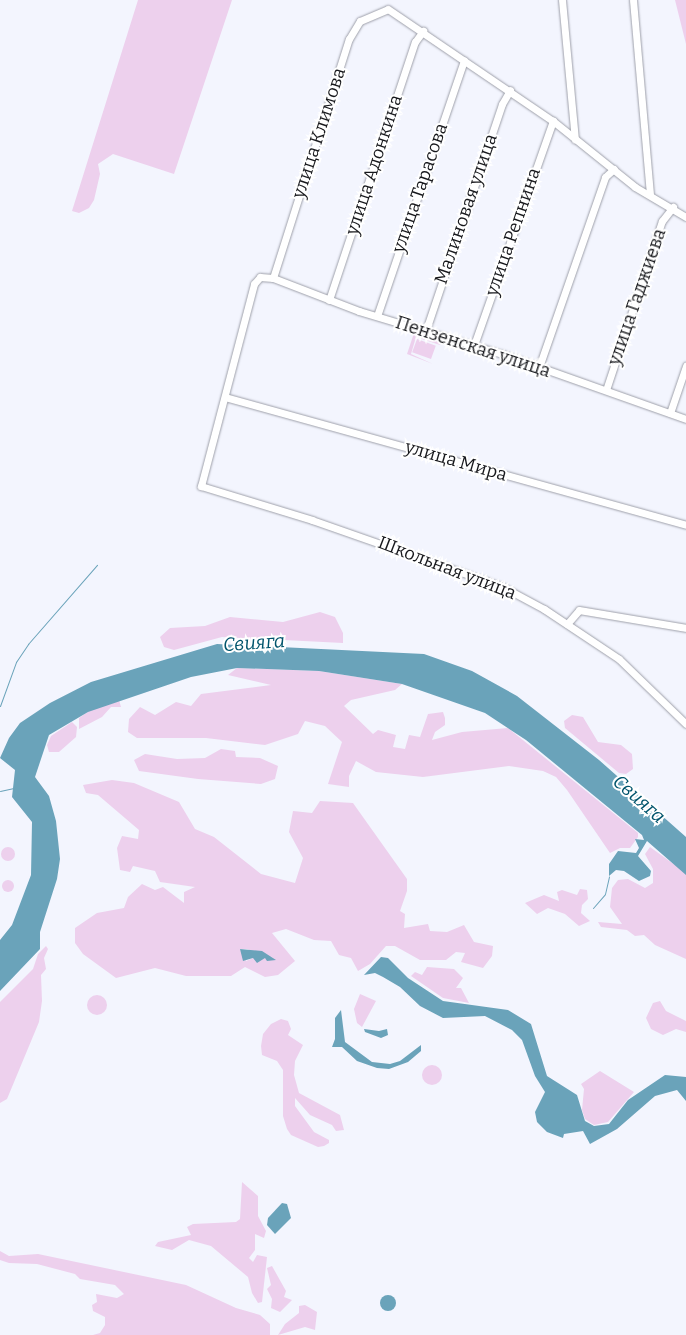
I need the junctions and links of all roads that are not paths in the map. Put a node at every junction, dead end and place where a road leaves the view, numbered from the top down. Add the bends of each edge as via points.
1 (562, 0) edge
2 (633, 0) edge
3 (423, 32) junction
4 (464, 60) junction
5 (510, 90) junction
6 (553, 121) junction
7 (575, 138) junction
8 (614, 169) junction
9 (650, 194) junction
10 (673, 207) junction
11 (686, 217) edge
12 (273, 278) junction
13 (329, 300) junction
14 (377, 316) junction
15 (426, 330) junction
16 (474, 345) junction
17 (686, 366) edge
18 (538, 367) junction
19 (606, 390) junction
20 (225, 397) junction
21 (670, 413) junction
22 (686, 419) edge
23 (686, 524) edge
24 (567, 624) junction
25 (686, 627) edge
26 (686, 724) edge

1 - 7 street
2 - 9 street
3 - 4 street
3 - 12 street, улица Климова via 388,8 360,21 352,32
3 - 13 street, улица Адонкина via 415,42
4 - 5 street
4 - 14 street, улица Тарасова
5 - 6 street
5 - 15 street, Малиновая улица via 502,104
6 - 7 street
6 - 16 street, улица Репнина
7 - 8 street
8 - 9 street
8 - 18 street via 605,177
9 - 10 street
10 - 11 street
10 - 19 street, улица Гаджиева via 662,221
12 - 13 street, Пензенская улица
12 - 20 street, Пензенская улица via 260,277 254,284
13 - 14 street, Пензенская улица
14 - 15 street, Пензенская улица
15 - 16 street, Пензенская улица
16 - 18 street, Пензенская улица
17 - 21 street
18 - 19 street, Пензенская улица
19 - 21 street, Пензенская улица
20 - 23 street, улица Мира
20 - 24 street, Школьная улица via 201,486 477,576
21 - 22 street, Пензенская улица
24 - 25 street via 579,610
24 - 26 street, Школьная улица via 619,659

